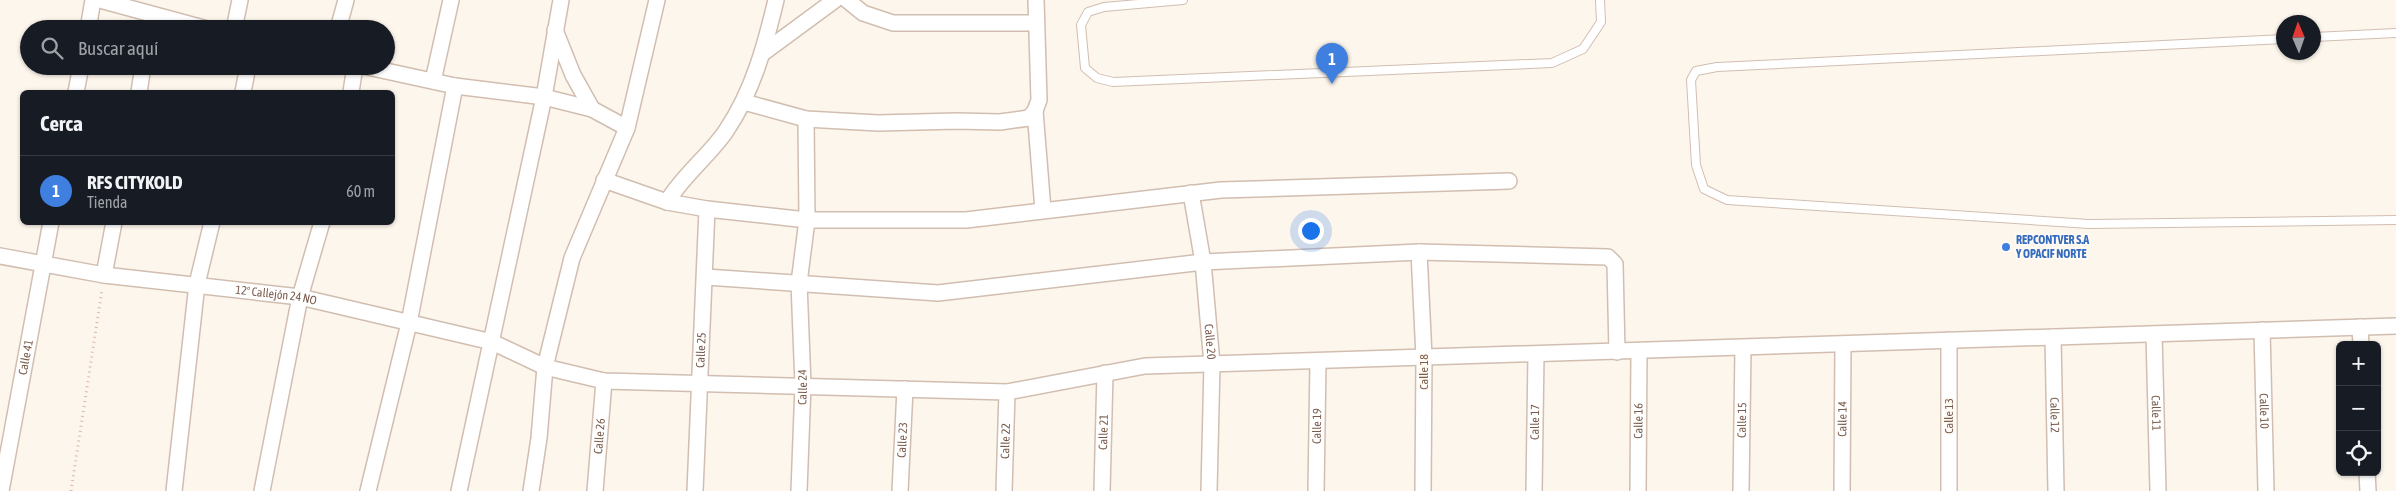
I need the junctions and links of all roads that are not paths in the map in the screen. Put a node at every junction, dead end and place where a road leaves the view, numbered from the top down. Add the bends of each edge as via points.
1 (94, 0) edge
2 (100, 0) edge
3 (240, 0) edge
4 (346, 0) edge
5 (451, 0) edge
6 (561, 0) edge
7 (657, 0) edge
8 (776, 0) edge
9 (835, 0) edge
10 (847, 0) edge
11 (1036, 0) edge
12 (1183, 0) edge
13 (1600, 0) edge
14 (132, 4) edge
15 (90, 20) edge
16 (150, 20) edge
17 (236, 20) edge
18 (340, 20) edge
19 (1036, 23) junction
20 (555, 30) junction
21 (2396, 33) edge
22 (2321, 37) edge
23 (2276, 38) edge
24 (763, 53) junction
25 (395, 73) edge
26 (79, 75) edge
27 (142, 75) edge
28 (246, 75) edge
29 (354, 75) edge
30 (433, 81) junction
31 (455, 86) junction
32 (76, 90) edge
33 (138, 90) edge
34 (243, 90) edge
35 (351, 90) edge
36 (544, 97) junction
37 (744, 102) junction
38 (592, 109) junction
39 (1035, 112) junction
40 (806, 120) junction
41 (627, 128) junction
42 (604, 180) junction
43 (1508, 181) dead end
44 (1191, 193) junction
45 (667, 202) junction
46 (708, 209) junction
47 (1043, 210) junction
48 (807, 220) junction
49 (2396, 220) edge
50 (50, 225) edge
51 (113, 225) edge
52 (211, 225) edge
53 (321, 225) edge
54 (1418, 252) junction
55 (0, 256) edge
56 (1203, 262) junction
57 (42, 265) junction
58 (104, 275) junction
59 (706, 277) junction
60 (799, 283) junction
61 (196, 284) junction
62 (300, 297) junction
63 (410, 323) junction
64 (2396, 326) edge
65 (2360, 327) junction
66 (2262, 330) junction
67 (2154, 334) junction
68 (2053, 337) junction
69 (1949, 340) junction
70 (2361, 341) edge
71 (492, 342) junction
72 (1843, 345) junction
73 (1743, 348) junction
74 (1640, 351) junction
75 (1617, 352) junction
76 (1536, 354) junction
77 (1424, 357) junction
78 (1318, 361) junction
79 (1212, 364) junction
80 (545, 367) junction
81 (1105, 373) junction
82 (604, 381) junction
83 (700, 382) junction
84 (803, 385) junction
85 (905, 389) junction
86 (1007, 392) junction
87 (2367, 476) edge
88 (1, 491) edge
89 (174, 491) edge
90 (262, 491) edge
91 (368, 491) edge
92 (459, 491) edge
93 (531, 491) edge
94 (595, 491) edge
95 (695, 491) edge
96 (799, 491) edge
97 (900, 491) edge
98 (1004, 491) edge
99 (1102, 491) edge
100 (1209, 491) edge
101 (1316, 491) edge
102 (1423, 491) edge
103 (1534, 491) edge
104 (1638, 491) edge
105 (1741, 491) edge
106 (1842, 491) edge
107 (1949, 491) edge
108 (2056, 491) edge
109 (2158, 491) edge
110 (2266, 491) edge
111 (2368, 491) edge

1 - 15 street
2 - 14 street
3 - 17 street
4 - 18 street
5 - 30 street
6 - 20 street
7 - 41 street
8 - 24 street
9 - 24 street
10 - 19 street via 863,13 893,23
11 - 19 street
12 - 13 lane via 1104,7 1088,12 1080,25 1085,68 1097,78 1113,82 1552,63 1583,50 1601,22
14 - 16 street
19 - 39 street via 1039,100
20 - 36 street
20 - 38 street via 573,75
21 - 22 lane
23 - 49 lane via 1717,67 1696,71 1691,80 1696,165 1704,190 1727,200 2089,224
24 - 37 street
25 - 30 street
26 - 32 street
27 - 33 street
28 - 34 street
29 - 35 street
30 - 31 street
31 - 36 street
31 - 63 street
36 - 38 street
36 - 71 street
37 - 40 street
37 - 45 street via 725,133
38 - 41 street
39 - 40 street via 1029,118 1008,122
39 - 47 street
40 - 48 street, Calle 24
41 - 42 street
42 - 45 street
42 - 80 street via 572,258
43 - 44 street
44 - 47 street
44 - 56 street, Calle 20
45 - 46 street
46 - 48 street
46 - 59 street, Calle 25
47 - 48 street via 966,220
48 - 60 street, Calle 24
50 - 57 street, Calle 41
51 - 58 street
52 - 61 street
53 - 62 street
54 - 56 street
54 - 75 street via 1612,260 1615,264
54 - 77 street, Calle 18
55 - 57 street, 12° Callejón 24 NO
56 - 60 street via 938,292
56 - 79 street, Calle 20
57 - 58 street, 12° Callejón 24 NO
57 - 88 street, Calle 41
58 - 61 street, 12° Callejón 24 NO
59 - 60 street
59 - 83 street, Calle 25
60 - 84 street, Calle 24
61 - 62 street, 12° Callejón 24 NO
61 - 89 street
62 - 63 street, 12° Callejón 24 NO
62 - 90 street
63 - 71 street, 12° Callejón 24 NO
63 - 91 street
64 - 65 street, 12° Callejón 24 NO
65 - 66 street, 12° Callejón 24 NO
65 - 70 street
66 - 67 street, 12° Callejón 24 NO
66 - 110 street, Calle 10
67 - 68 street, 12° Callejón 24 NO
67 - 109 street, Calle 11
68 - 69 street, 12° Callejón 24 NO
68 - 108 street, Calle 12
69 - 72 street, 12° Callejón 24 NO
69 - 107 street, Calle 13
71 - 80 street, 12° Callejón 24 NO
71 - 92 street
72 - 73 street, 12° Callejón 24 NO
72 - 106 street, Calle 14
73 - 74 street, 12° Callejón 24 NO
73 - 105 street, Calle 15
74 - 75 street, 12° Callejón 24 NO
74 - 104 street, Calle 16
75 - 76 street, 12° Callejón 24 NO
76 - 77 street, 12° Callejón 24 NO
76 - 103 street, Calle 17
77 - 78 street, 12° Callejón 24 NO
77 - 102 street, Calle 18
78 - 79 street, 12° Callejón 24 NO
78 - 101 street, Calle 19
79 - 81 street, 12° Callejón 24 NO via 1145,366
79 - 100 street, Calle 20
80 - 82 street, 12° Callejón 24 NO
80 - 93 street
81 - 86 street, 12° Callejón 24 NO
81 - 99 street, Calle 21
82 - 83 street, 12° Callejón 24 NO
82 - 94 street, Calle 26
83 - 84 street, 12° Callejón 24 NO
83 - 95 street, Calle 25
84 - 85 street, 12° Callejón 24 NO
84 - 96 street, Calle 24
85 - 86 street, 12° Callejón 24 NO
85 - 97 street, Calle 23
86 - 98 street, Calle 22
87 - 111 street

